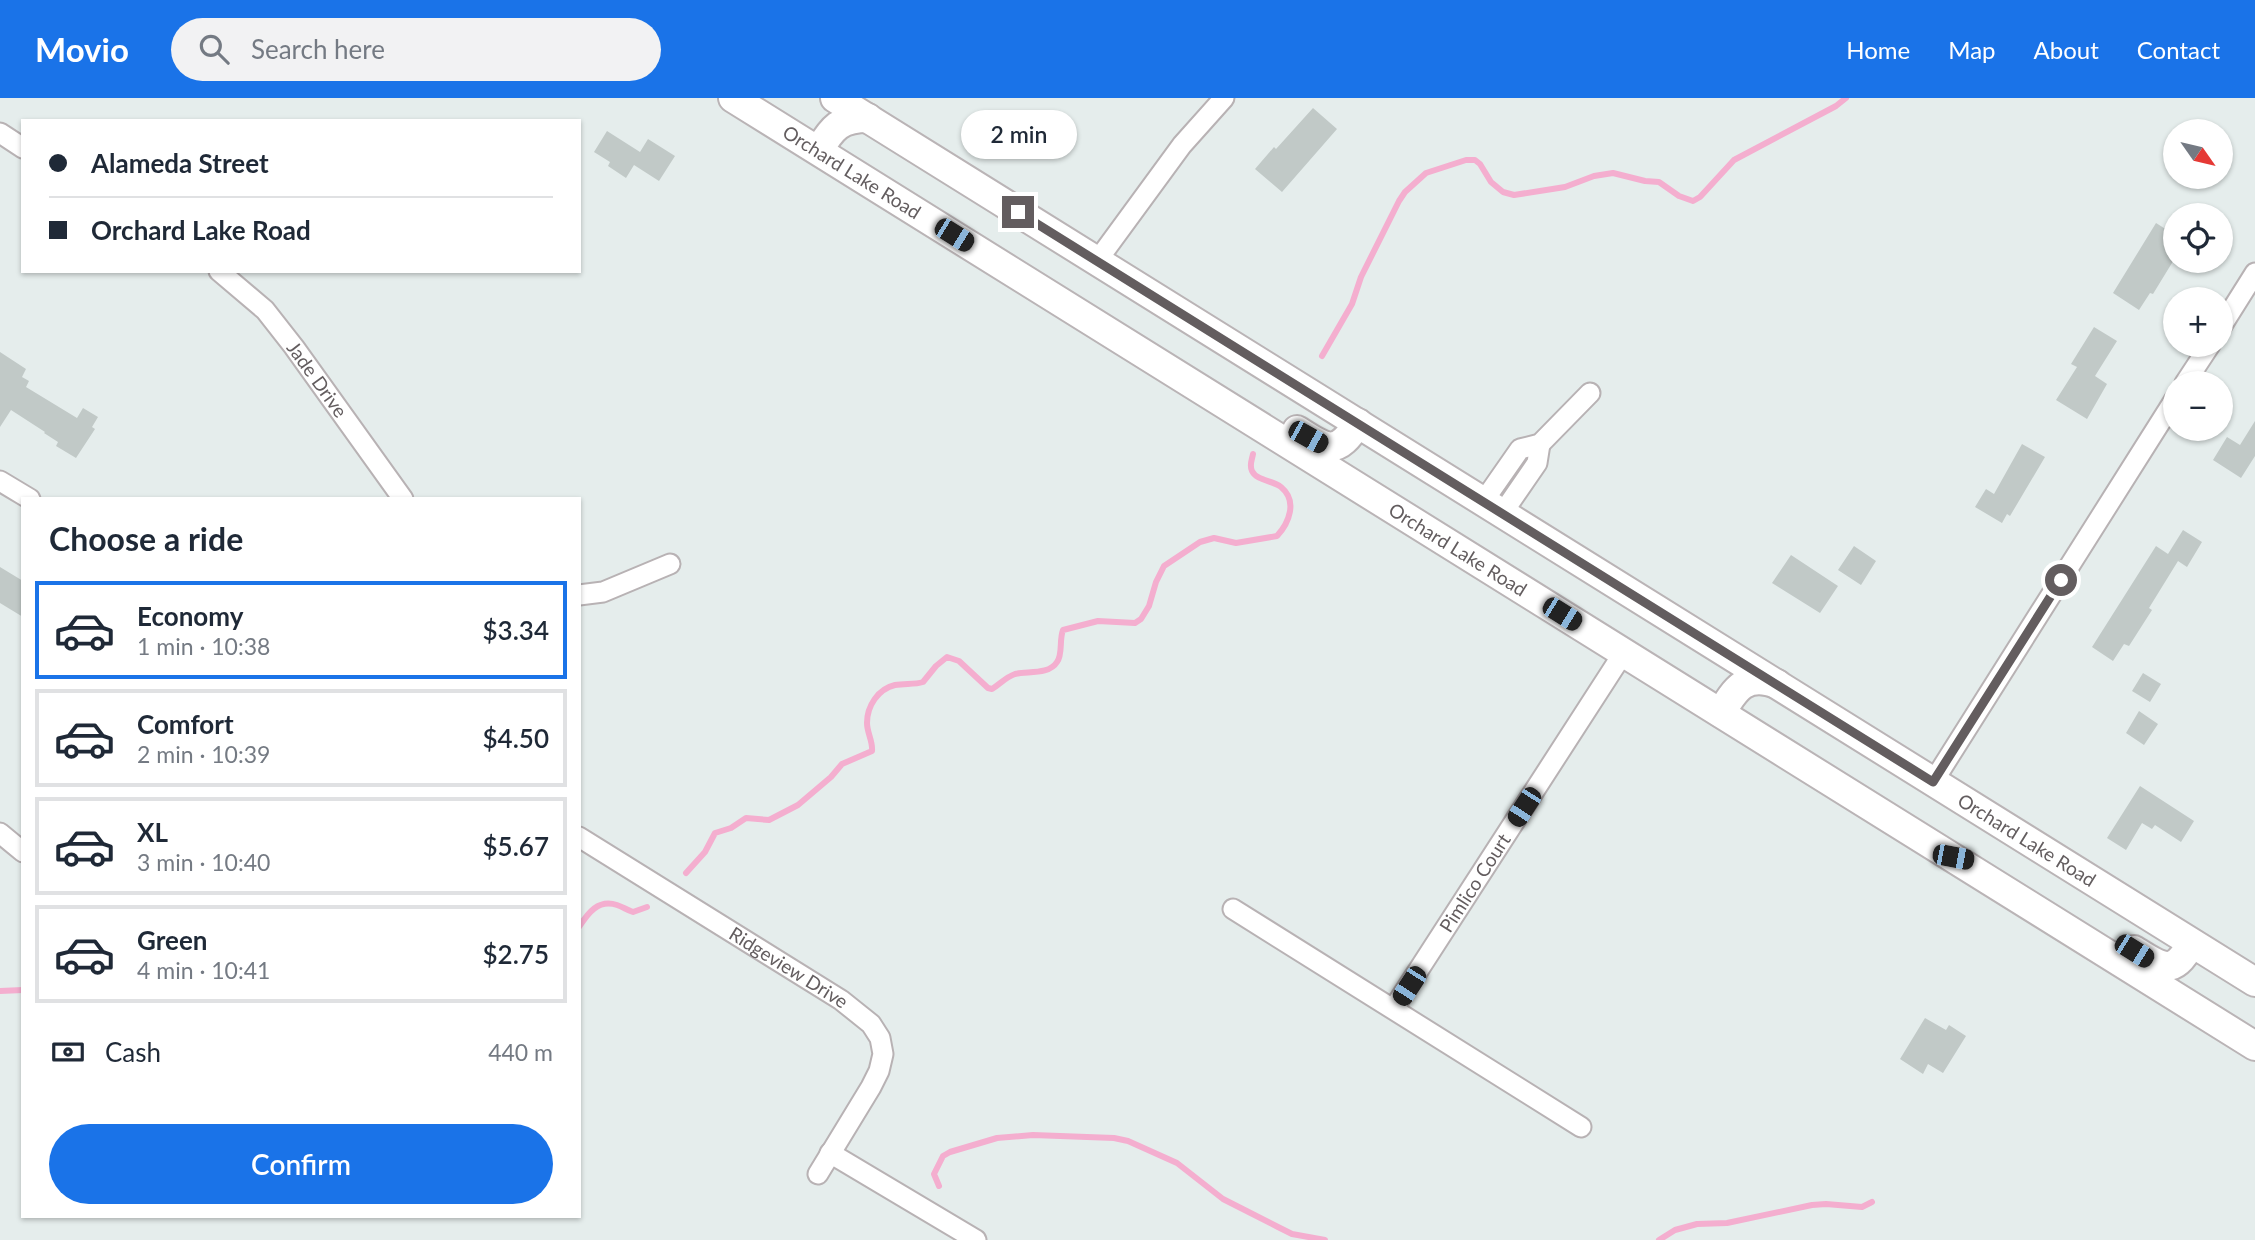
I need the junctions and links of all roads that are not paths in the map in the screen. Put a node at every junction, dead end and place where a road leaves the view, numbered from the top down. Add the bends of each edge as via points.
1 (733, 98) edge
2 (835, 98) edge
3 (1224, 98) edge
4 (868, 118) junction
5 (0, 133) edge
6 (21, 147) edge
7 (819, 150) junction
8 (1097, 261) junction
9 (221, 273) edge
10 (2255, 273) edge
11 (2233, 308) edge
12 (1167, 368) junction
13 (1590, 393) dead end
14 (2163, 418) edge
15 (1358, 423) junction
16 (0, 481) edge
17 (27, 497) edge
18 (402, 497) edge
19 (1492, 508) junction
20 (670, 564) dead end
21 (581, 595) edge
22 (1624, 652) junction
23 (1780, 685) junction
24 (1721, 713) junction
25 (1933, 782) junction
26 (0, 833) edge
27 (581, 838) edge
28 (21, 850) edge
29 (1953, 857) junction
30 (1233, 909) dead end
31 (2191, 943) junction
32 (2255, 982) edge
33 (1394, 1008) junction
34 (2255, 1046) edge
35 (1581, 1127) dead end
36 (830, 1153) junction
37 (818, 1174) dead end
38 (976, 1240) edge

1 - 7 main road, Orchard Lake Road
2 - 4 main road, Orchard Lake Road
3 - 8 street via 1182,145
4 - 7 main road via 837,125
4 - 8 main road, Orchard Lake Road
5 - 6 street
7 - 12 main road, Orchard Lake Road
8 - 15 main road, Orchard Lake Road
9 - 18 street, Jade Drive via 265,310
10 - 11 street
12 - 15 main road via 1207,373 1324,446 1335,447 1346,440
12 - 22 main road, Orchard Lake Road
13 - 19 street via 1540,444 1537,463
14 - 25 street
15 - 19 main road, Orchard Lake Road
16 - 17 street
19 - 23 main road, Orchard Lake Road
20 - 21 street via 603,592
22 - 24 main road, Orchard Lake Road
22 - 33 street, Pimlico Court
23 - 24 main road via 1768,680 1743,684
23 - 25 main road, Orchard Lake Road
24 - 29 main road, Orchard Lake Road
25 - 31 main road, Orchard Lake Road
26 - 28 street
27 - 36 street, Ridgeview Drive via 841,1000 871,1024 883,1054 879,1071
29 - 31 main road via 1983,863 2026,882 2158,965 2169,968 2177,964
29 - 34 main road, Orchard Lake Road
30 - 33 street
31 - 32 main road, Orchard Lake Road
33 - 35 street
36 - 37 street, Ridgeview Drive
36 - 38 street

